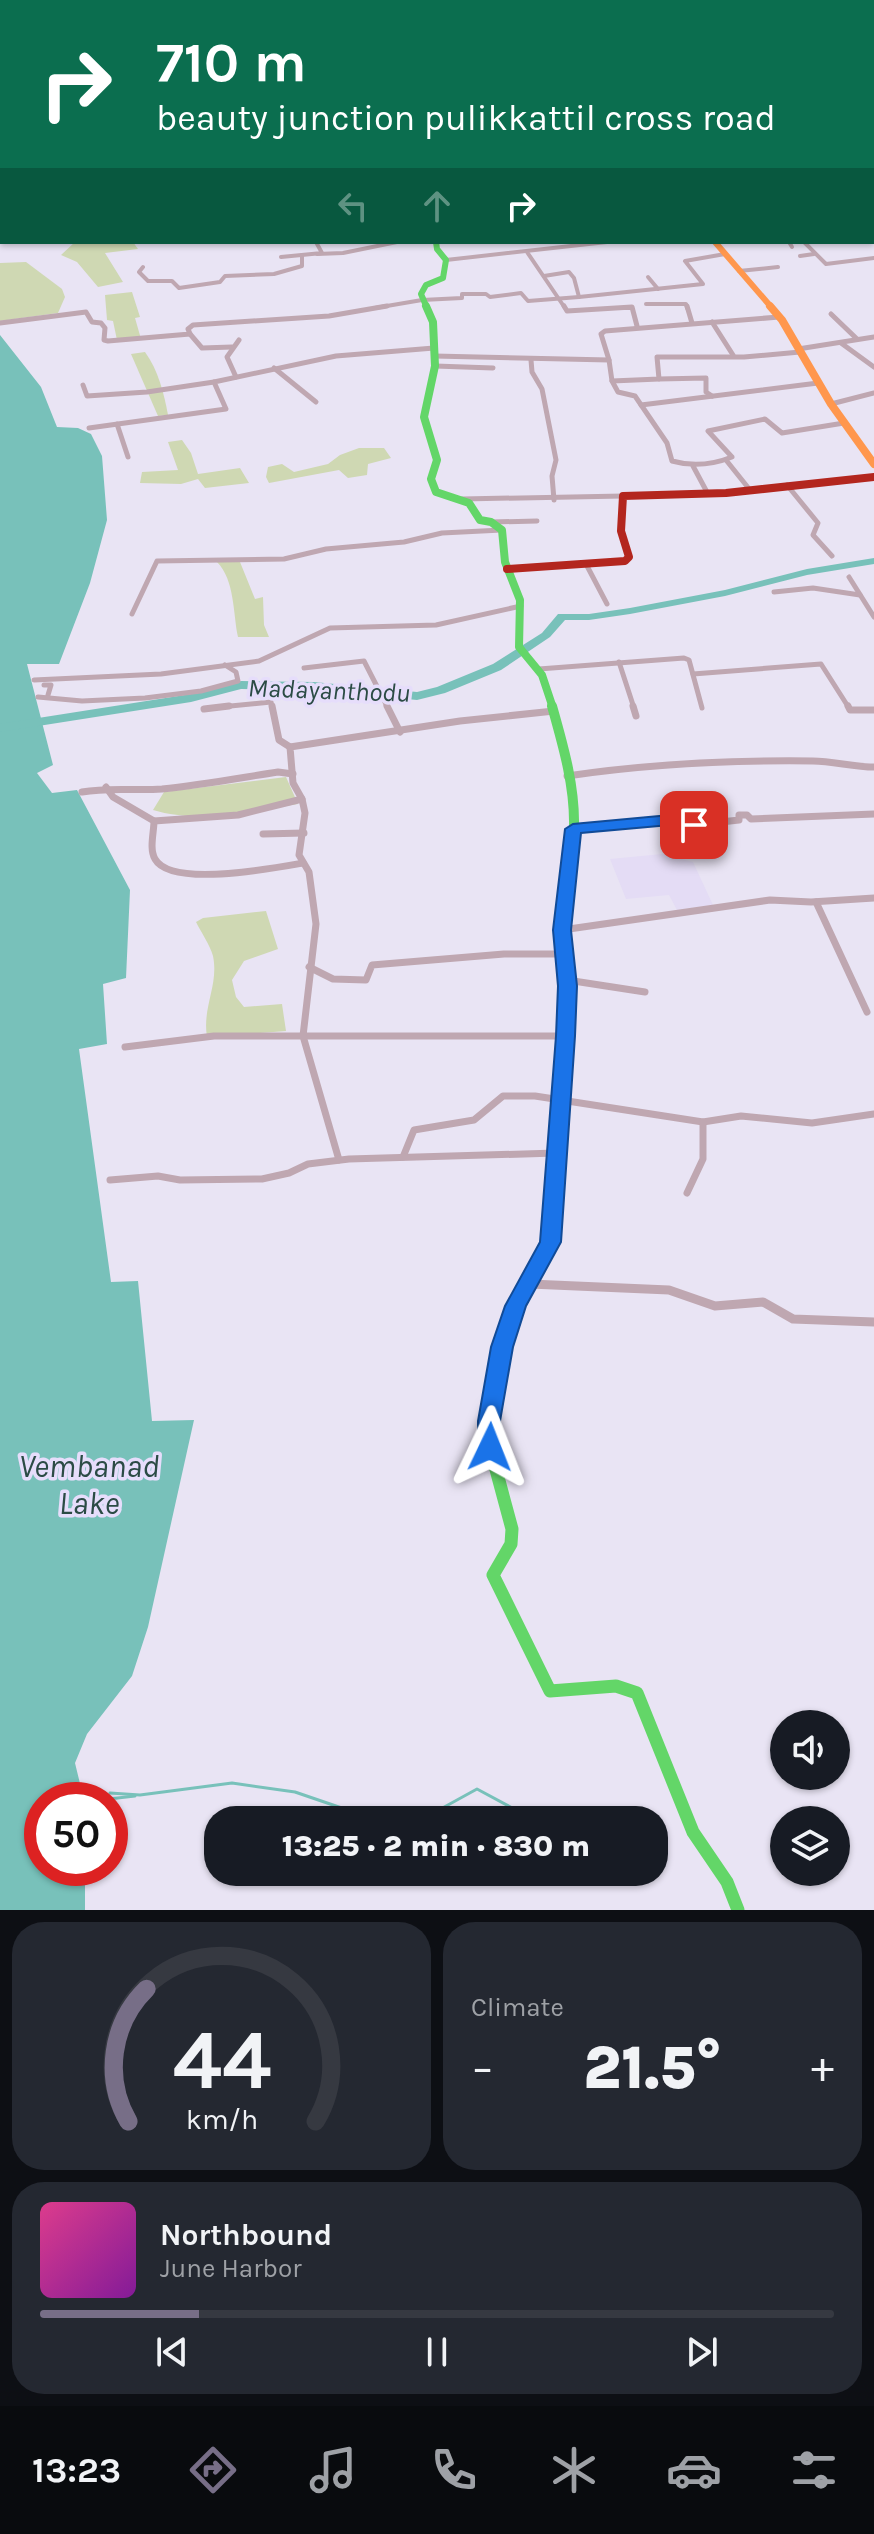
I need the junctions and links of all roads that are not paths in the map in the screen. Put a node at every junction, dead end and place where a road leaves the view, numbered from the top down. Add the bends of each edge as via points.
1 (318, 244) edge
2 (384, 244) edge
3 (436, 244) edge
4 (590, 244) edge
5 (717, 244) edge
6 (806, 244) edge
7 (519, 245) dead end
8 (524, 252) junction
9 (317, 254) junction
10 (725, 254) junction
11 (814, 254) junction
12 (302, 255) junction
13 (800, 256) dead end
14 (281, 257) dead end
15 (874, 258) edge
16 (446, 260) junction
17 (143, 267) dead end
18 (778, 267) dead end
19 (739, 271) junction
20 (544, 276) junction
21 (648, 277) dead end
22 (658, 289) junction
23 (579, 297) junction
24 (557, 298) junction
25 (422, 300) junction
26 (646, 304) dead end
27 (831, 314) dead end
28 (779, 317) junction
29 (712, 322) junction
30 (0, 323) edge
31 (692, 323) junction
32 (637, 326) junction
33 (190, 334) junction
34 (874, 337) edge
35 (857, 339) junction
36 (239, 340) dead end
37 (841, 343) junction
38 (232, 347) junction
39 (799, 351) junction
40 (733, 355) junction
41 (434, 357) junction
42 (531, 360) junction
43 (609, 360) junction
44 (874, 367) edge
45 (274, 368) junction
46 (493, 368) dead end
47 (236, 377) junction
48 (659, 379) junction
49 (612, 381) junction
50 (214, 382) junction
51 (818, 383) junction
52 (83, 385) dead end
53 (874, 393) edge
54 (712, 396) junction
55 (316, 402) dead end
56 (831, 404) junction
57 (641, 405) junction
58 (844, 423) junction
59 (117, 424) junction
60 (89, 428) dead end
61 (128, 457) dead end
62 (726, 460) junction
63 (874, 464) edge
64 (693, 466) junction
65 (874, 477) edge
66 (787, 485) junction
67 (750, 490) junction
68 (708, 494) junction
69 (623, 496) junction
70 (460, 499) junction
71 (554, 500) junction
72 (537, 521) dead end
73 (499, 525) junction
74 (832, 556) dead end
75 (586, 564) junction
76 (507, 569) junction
77 (849, 577) dead end
78 (774, 592) dead end
79 (860, 595) junction
80 (607, 604) dead end
81 (521, 606) junction
82 (132, 614) dead end
83 (874, 617) edge
84 (619, 662) junction
85 (225, 665) junction
86 (304, 668) dead end
87 (539, 669) junction
88 (693, 674) junction
89 (34, 680) dead end
90 (44, 685) dead end
91 (48, 695) junction
92 (38, 697) dead end
93 (702, 708) dead end
94 (204, 709) dead end
95 (874, 710) edge
96 (554, 711) junction
97 (636, 716) dead end
98 (400, 732) junction
99 (290, 747) junction
100 (874, 767) edge
101 (293, 774) junction
102 (567, 776) junction
103 (106, 787) junction
104 (82, 792) dead end
105 (302, 799) junction
106 (874, 814) edge
107 (154, 821) junction
108 (573, 829) junction
109 (304, 833) junction
110 (263, 834) dead end
111 (303, 863) junction
112 (874, 898) edge
113 (816, 902) junction
114 (562, 930) junction
115 (565, 954) junction
116 (309, 967) junction
117 (567, 980) junction
118 (645, 992) dead end
119 (867, 1012) dead end
120 (303, 1036) junction
121 (566, 1036) junction
122 (125, 1047) dead end
123 (562, 1100) junction
124 (874, 1114) edge
125 (703, 1122) junction
126 (556, 1153) junction
127 (403, 1157) junction
128 (339, 1160) junction
129 (110, 1180) dead end
130 (687, 1193) dead end
131 (530, 1284) junction
132 (874, 1322) edge
133 (738, 1910) edge

1 - 9 street via 323,251
2 - 9 street
3 - 16 main road
4 - 8 street
5 - 10 main road
6 - 11 street
7 - 8 street
8 - 16 street
8 - 20 street
9 - 12 street
10 - 19 main road
10 - 22 street via 685,261 703,284
11 - 13 street
11 - 15 street via 826,264
12 - 14 street
12 - 17 street via 302,266 295,270 263,277 225,276 220,282 179,288 172,281 148,281 139,272
16 - 25 main road via 442,280 426,285
18 - 19 street
19 - 28 main road
20 - 23 street via 569,272
20 - 24 street
21 - 22 street
22 - 23 street
23 - 24 street
24 - 25 street via 528,301 521,293
24 - 32 street via 567,311 632,307
25 - 33 street via 329,316 193,325
25 - 41 main road via 433,322
26 - 31 street via 686,304
27 - 35 street
28 - 29 street
28 - 39 main road
29 - 31 street
29 - 40 street
30 - 33 street via 86,312 105,328 108,341
31 - 32 street
32 - 43 street via 601,334
33 - 38 street via 202,348
34 - 35 street
35 - 37 street
36 - 38 street
37 - 39 street
37 - 44 street
38 - 47 street via 227,357
39 - 40 street
39 - 51 main road
40 - 48 street via 657,357
41 - 42 street
41 - 45 street via 336,356
41 - 46 street
41 - 70 main road via 424,417 437,460 431,479 436,492
42 - 43 street
42 - 71 street via 556,460
43 - 49 street
45 - 47 street
45 - 55 street
47 - 50 street
48 - 49 street
48 - 54 street via 706,378 706,392
49 - 57 street via 618,392 635,396
50 - 52 street via 87,396
50 - 59 street via 226,409
51 - 54 street
51 - 56 main road
53 - 56 street
54 - 57 street
56 - 58 main road
57 - 64 street via 667,443 672,461
58 - 62 street via 782,433 765,419 708,431 732,457
58 - 63 main road
59 - 60 street
59 - 61 street
62 - 64 street
62 - 67 street
64 - 68 street
65 - 66 main road
66 - 67 main road
66 - 74 street via 812,512 818,523 813,535
67 - 68 main road
68 - 69 main road
69 - 71 street
69 - 75 main road via 621,531 629,557
70 - 71 street
70 - 73 main road via 480,520
72 - 73 street
73 - 76 main road
73 - 82 street via 284,559 157,561
75 - 76 main road
75 - 80 street
76 - 81 main road via 519,589
77 - 79 street
78 - 79 street via 813,588
79 - 83 street
81 - 85 street via 436,625 330,628 268,660
81 - 87 main road via 521,650
84 - 87 street
84 - 88 street via 684,658
84 - 97 street
85 - 89 street
85 - 91 street via 236,672 238,681 206,690 85,702
86 - 98 street via 364,661
87 - 96 main road
88 - 93 street
88 - 95 street via 821,664 850,710
90 - 91 street via 51,685
91 - 92 street
94 - 99 street via 271,702 279,740
96 - 98 street
96 - 102 main road
98 - 99 street
99 - 101 street
100 - 102 street via 833,761 747,761 628,766
101 - 103 street via 142,790
101 - 105 street
102 - 108 main road
103 - 104 street
103 - 107 street via 113,797
105 - 107 street via 238,815
105 - 109 street
106 - 108 street via 751,819 739,815 739,820 705,825 670,820
107 - 111 street via 156,860 176,872 207,874
108 - 114 main road
109 - 110 street
109 - 111 street via 299,855
111 - 116 street via 316,924
112 - 113 street
113 - 114 street via 770,900
113 - 119 street
114 - 115 main road
115 - 116 street via 372,965 366,980 333,979
115 - 117 main road
116 - 120 street
117 - 118 street
117 - 121 main road
120 - 121 street
120 - 122 street via 214,1036
120 - 128 street
121 - 123 main road
123 - 125 street
123 - 126 main road
123 - 127 street via 503,1096 488,1116 470,1123 414,1130
124 - 125 street via 812,1123 741,1116
125 - 130 street via 707,1142 700,1173
126 - 127 street
126 - 131 main road via 551,1242
127 - 128 street
128 - 129 street via 262,1179
131 - 132 street via 669,1290 715,1306 763,1302 793,1319
131 - 133 main road via 502,1347 489,1421 490,1447 513,1538 493,1575 550,1691 560,1695 615,1686 637,1693 693,1832 727,1882

